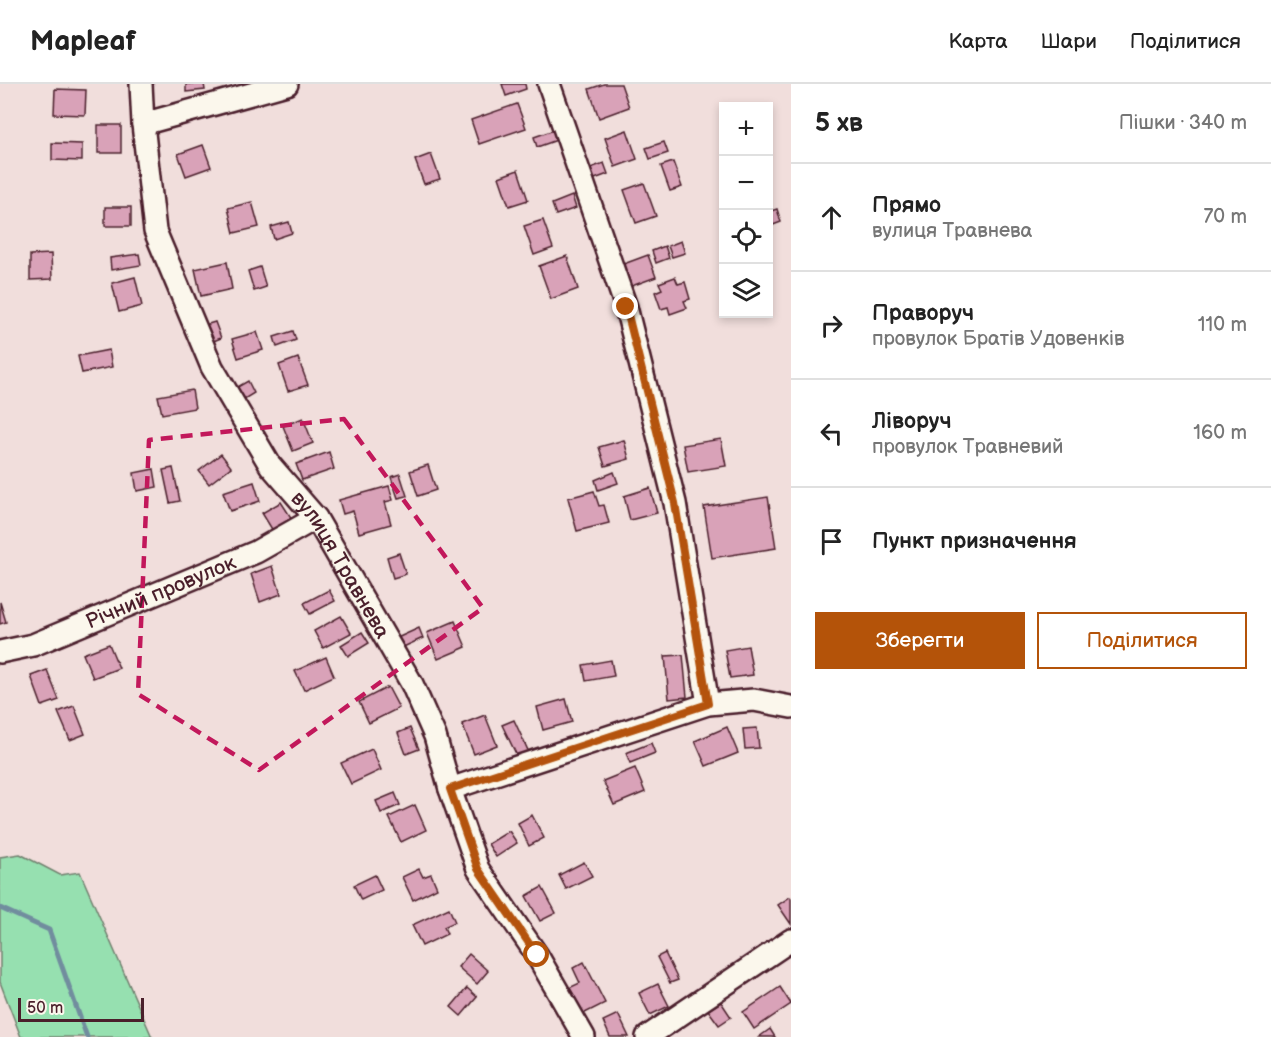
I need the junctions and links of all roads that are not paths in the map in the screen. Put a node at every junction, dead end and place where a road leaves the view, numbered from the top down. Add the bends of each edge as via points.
1 (141, 84) edge
2 (286, 84) edge
3 (549, 84) edge
4 (143, 124) junction
5 (316, 518) junction
6 (0, 652) edge
7 (708, 704) junction
8 (791, 707) edge
9 (450, 789) junction
10 (791, 940) edge
11 (584, 1037) edge
12 (647, 1037) edge

1 - 4 street, вулиця Травнева
2 - 4 street
3 - 7 street via 626,307 675,503
4 - 5 street, вулиця Травнева via 155,231 187,308 213,367 270,465
5 - 6 street, Річний провулок via 256,552 33,645
5 - 9 street, вулиця Травнева via 411,684 435,736
7 - 8 street via 754,700
7 - 9 street
9 - 11 street, вулиця Травнева via 478,869 537,955
10 - 12 street

